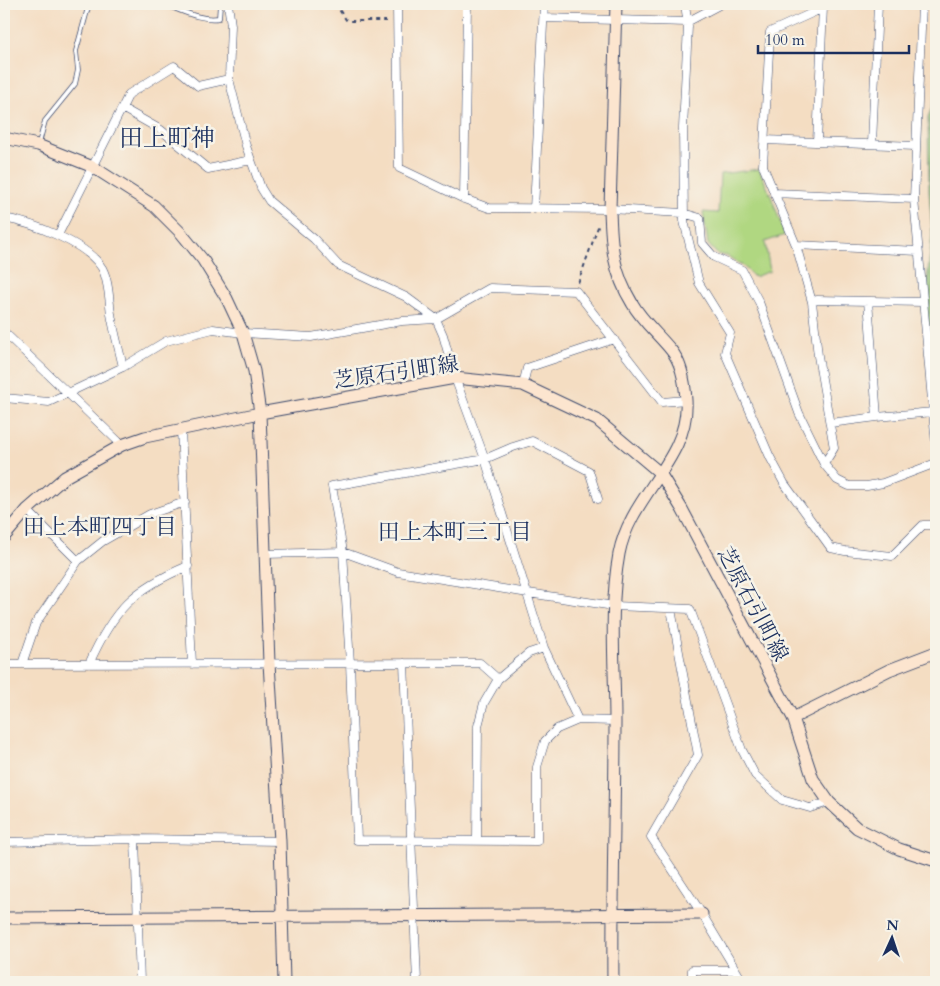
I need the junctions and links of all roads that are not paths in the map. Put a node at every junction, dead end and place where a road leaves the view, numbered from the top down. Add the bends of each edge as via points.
1 (89, 4) edge
2 (163, 4) edge
3 (220, 4) edge
4 (228, 4) edge
5 (397, 4) edge
6 (467, 4) edge
7 (544, 4) edge
8 (616, 4) edge
9 (685, 4) edge
10 (721, 4) edge
11 (832, 4) edge
12 (878, 4) edge
13 (922, 4) edge
14 (823, 8) junction
15 (544, 18) junction
16 (616, 21) junction
17 (687, 22) junction
18 (229, 79) junction
19 (122, 108) junction
20 (4, 138) edge
21 (765, 140) junction
22 (817, 142) junction
23 (872, 144) junction
24 (38, 145) junction
25 (915, 146) junction
26 (251, 160) junction
27 (92, 167) junction
28 (774, 193) junction
29 (914, 198) junction
30 (464, 200) junction
31 (534, 209) junction
32 (610, 209) junction
33 (683, 214) junction
34 (4, 218) edge
35 (58, 235) junction
36 (796, 245) junction
37 (918, 252) junction
38 (868, 301) junction
39 (812, 302) junction
40 (922, 302) junction
41 (436, 320) junction
42 (4, 332) edge
43 (243, 333) junction
44 (614, 339) junction
45 (123, 367) junction
46 (455, 378) junction
47 (523, 385) junction
48 (68, 393) junction
49 (4, 398) edge
50 (686, 400) junction
51 (933, 412) junction
52 (260, 413) junction
53 (877, 417) junction
54 (830, 423) junction
55 (181, 428) junction
56 (122, 445) junction
57 (936, 445) edge
58 (485, 459) junction
59 (936, 463) edge
60 (824, 464) junction
61 (660, 473) junction
62 (598, 499) dead end
63 (185, 502) junction
64 (27, 510) junction
65 (936, 525) edge
66 (4, 537) edge
67 (343, 552) junction
68 (265, 554) junction
69 (78, 561) junction
70 (188, 566) junction
71 (528, 593) junction
72 (614, 606) junction
73 (671, 609) junction
74 (544, 648) junction
75 (936, 652) edge
76 (269, 663) junction
77 (350, 663) junction
78 (4, 664) edge
79 (22, 664) junction
80 (89, 664) junction
81 (192, 664) junction
82 (404, 664) junction
83 (498, 680) junction
84 (793, 718) junction
85 (578, 720) junction
86 (615, 721) junction
87 (829, 802) junction
88 (135, 839) junction
89 (412, 840) junction
90 (477, 840) junction
91 (280, 841) junction
92 (4, 842) edge
93 (936, 861) edge
94 (702, 914) junction
95 (612, 915) junction
96 (414, 916) junction
97 (137, 917) junction
98 (281, 917) junction
99 (4, 918) edge
100 (735, 970) junction
101 (140, 982) edge
102 (284, 982) edge
103 (417, 982) edge
104 (613, 982) edge
105 (692, 982) edge
106 (743, 982) edge

1 - 24 lane via 76,51 78,70 75,84 45,121
2 - 3 lane via 213,19 219,18
4 - 18 street via 231,25
5 - 30 street via 399,168
6 - 30 street
7 - 15 street
8 - 16 street
9 - 17 street
10 - 17 street
11 - 14 street
12 - 23 street
13 - 25 street
14 - 21 street via 770,32
14 - 22 street
15 - 16 street
15 - 31 street
16 - 17 street
16 - 32 street
17 - 33 street
18 - 19 street via 198,86 174,66 129,94
18 - 26 street
19 - 26 street via 161,130 208,169
19 - 27 street
20 - 24 street
21 - 22 street
21 - 28 street via 763,166
22 - 23 street
23 - 25 street
24 - 27 street
25 - 29 street
26 - 41 street via 269,201 314,239 338,265 406,297
27 - 35 street
27 - 43 street via 154,206 181,233 203,260
28 - 29 street
28 - 36 street
29 - 37 street
30 - 31 street via 489,208
31 - 32 street
32 - 33 street
32 - 50 street via 616,273 632,304 672,351 683,373
33 - 60 street via 700,218 702,243 714,257 742,270 759,302 799,413
33 - 65 street via 699,283 730,333 726,353 770,457 784,483 826,542 831,548 845,551 892,556 923,526
34 - 35 street
35 - 45 street via 89,254 102,268
36 - 37 street
36 - 39 street
37 - 40 street
38 - 39 street
38 - 40 street
38 - 53 street
39 - 54 street
40 - 51 street
41 - 43 street via 402,321 310,337
41 - 44 street via 490,288 576,291
41 - 46 street
42 - 48 street
43 - 45 street via 213,329 166,341
43 - 52 street via 254,371
44 - 47 street via 528,368
44 - 50 street via 662,402
45 - 48 street
46 - 47 street, 芝原石引町線
46 - 52 street, 芝原石引町線
46 - 58 street
47 - 61 street, 芝原石引町線 via 597,420
48 - 49 street via 49,402
48 - 56 street
50 - 61 street via 686,422 676,450
51 - 53 street
51 - 57 street
52 - 55 street, 芝原石引町線
52 - 68 street
53 - 54 street
54 - 60 street via 834,448
55 - 56 street, 芝原石引町線
55 - 63 street
56 - 64 street, 芝原石引町線 via 65,477
58 - 62 street via 532,441 589,471
58 - 67 street via 332,486
58 - 71 street
59 - 60 street via 868,486 848,486
61 - 72 street via 627,527 619,553
61 - 84 street, 芝原石引町線
63 - 69 street via 150,514 103,541
63 - 70 street
64 - 66 street, 芝原石引町線
64 - 69 street
67 - 68 street
67 - 71 street via 398,572
67 - 77 street
68 - 76 street
69 - 79 street via 36,623
70 - 80 street via 160,578 130,599 99,640
70 - 81 street
71 - 72 street
71 - 74 street
72 - 73 street
72 - 86 street
73 - 87 street via 690,609 742,750 755,775 782,800 810,808
73 - 94 street via 698,755 651,837
74 - 83 street via 528,653
74 - 85 street
75 - 84 street via 889,670
76 - 77 street
76 - 81 street
76 - 91 street
77 - 82 street
77 - 89 street via 357,840
78 - 79 street
79 - 80 street
80 - 81 street
82 - 83 street via 480,663
82 - 89 street
83 - 90 street via 484,702 478,726
84 - 87 street, 芝原石引町線 via 813,779
85 - 86 street
85 - 90 street via 557,729 545,741 537,767 537,841
86 - 95 street
87 - 93 street, 芝原石引町線 via 857,828 899,849
88 - 91 street
88 - 92 street
88 - 97 street
89 - 90 street
89 - 96 street
91 - 98 street
94 - 95 street
94 - 100 street
95 - 96 street
95 - 104 street
96 - 98 street
96 - 103 street
97 - 98 street
97 - 99 street
97 - 101 street
98 - 102 street
100 - 105 street via 692,970
100 - 106 street

